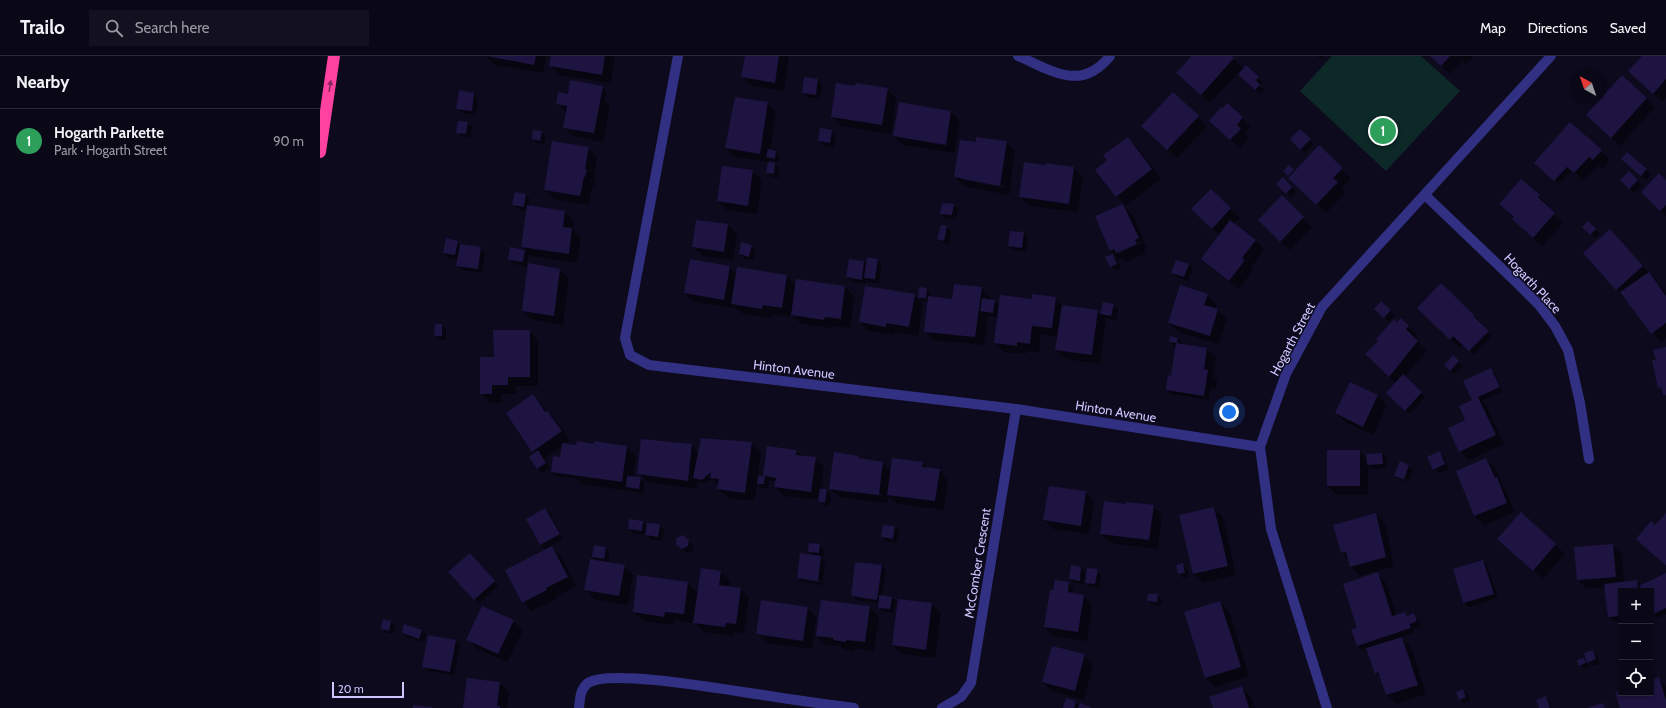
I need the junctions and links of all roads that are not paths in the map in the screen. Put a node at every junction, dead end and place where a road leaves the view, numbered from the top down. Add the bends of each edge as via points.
1 (334, 56) edge
2 (678, 56) edge
3 (1018, 56) edge
4 (1110, 56) edge
5 (1551, 56) edge
6 (320, 152) edge
7 (1425, 195) junction
8 (1016, 409) junction
9 (1260, 447) junction
10 (1589, 459) dead end
11 (579, 708) edge
12 (854, 708) edge
13 (942, 708) edge
14 (1326, 708) edge

6 -> 1 highway
2 - 8 street, Hinton Avenue via 625,338 630,355 649,365
3 - 4 street via 1060,74 1082,76 1094,72
5 - 7 street, Hogarth Street
7 - 9 street, Hogarth Street via 1322,307 1286,374
7 - 10 street, Hogarth Place via 1539,305 1555,326 1568,350
8 - 9 street, Hinton Avenue
8 - 13 street, McComber Crescent via 971,683 961,697
9 - 14 street, Hogarth Street via 1271,530
11 - 12 street via 581,692 589,683 620,679 672,682

